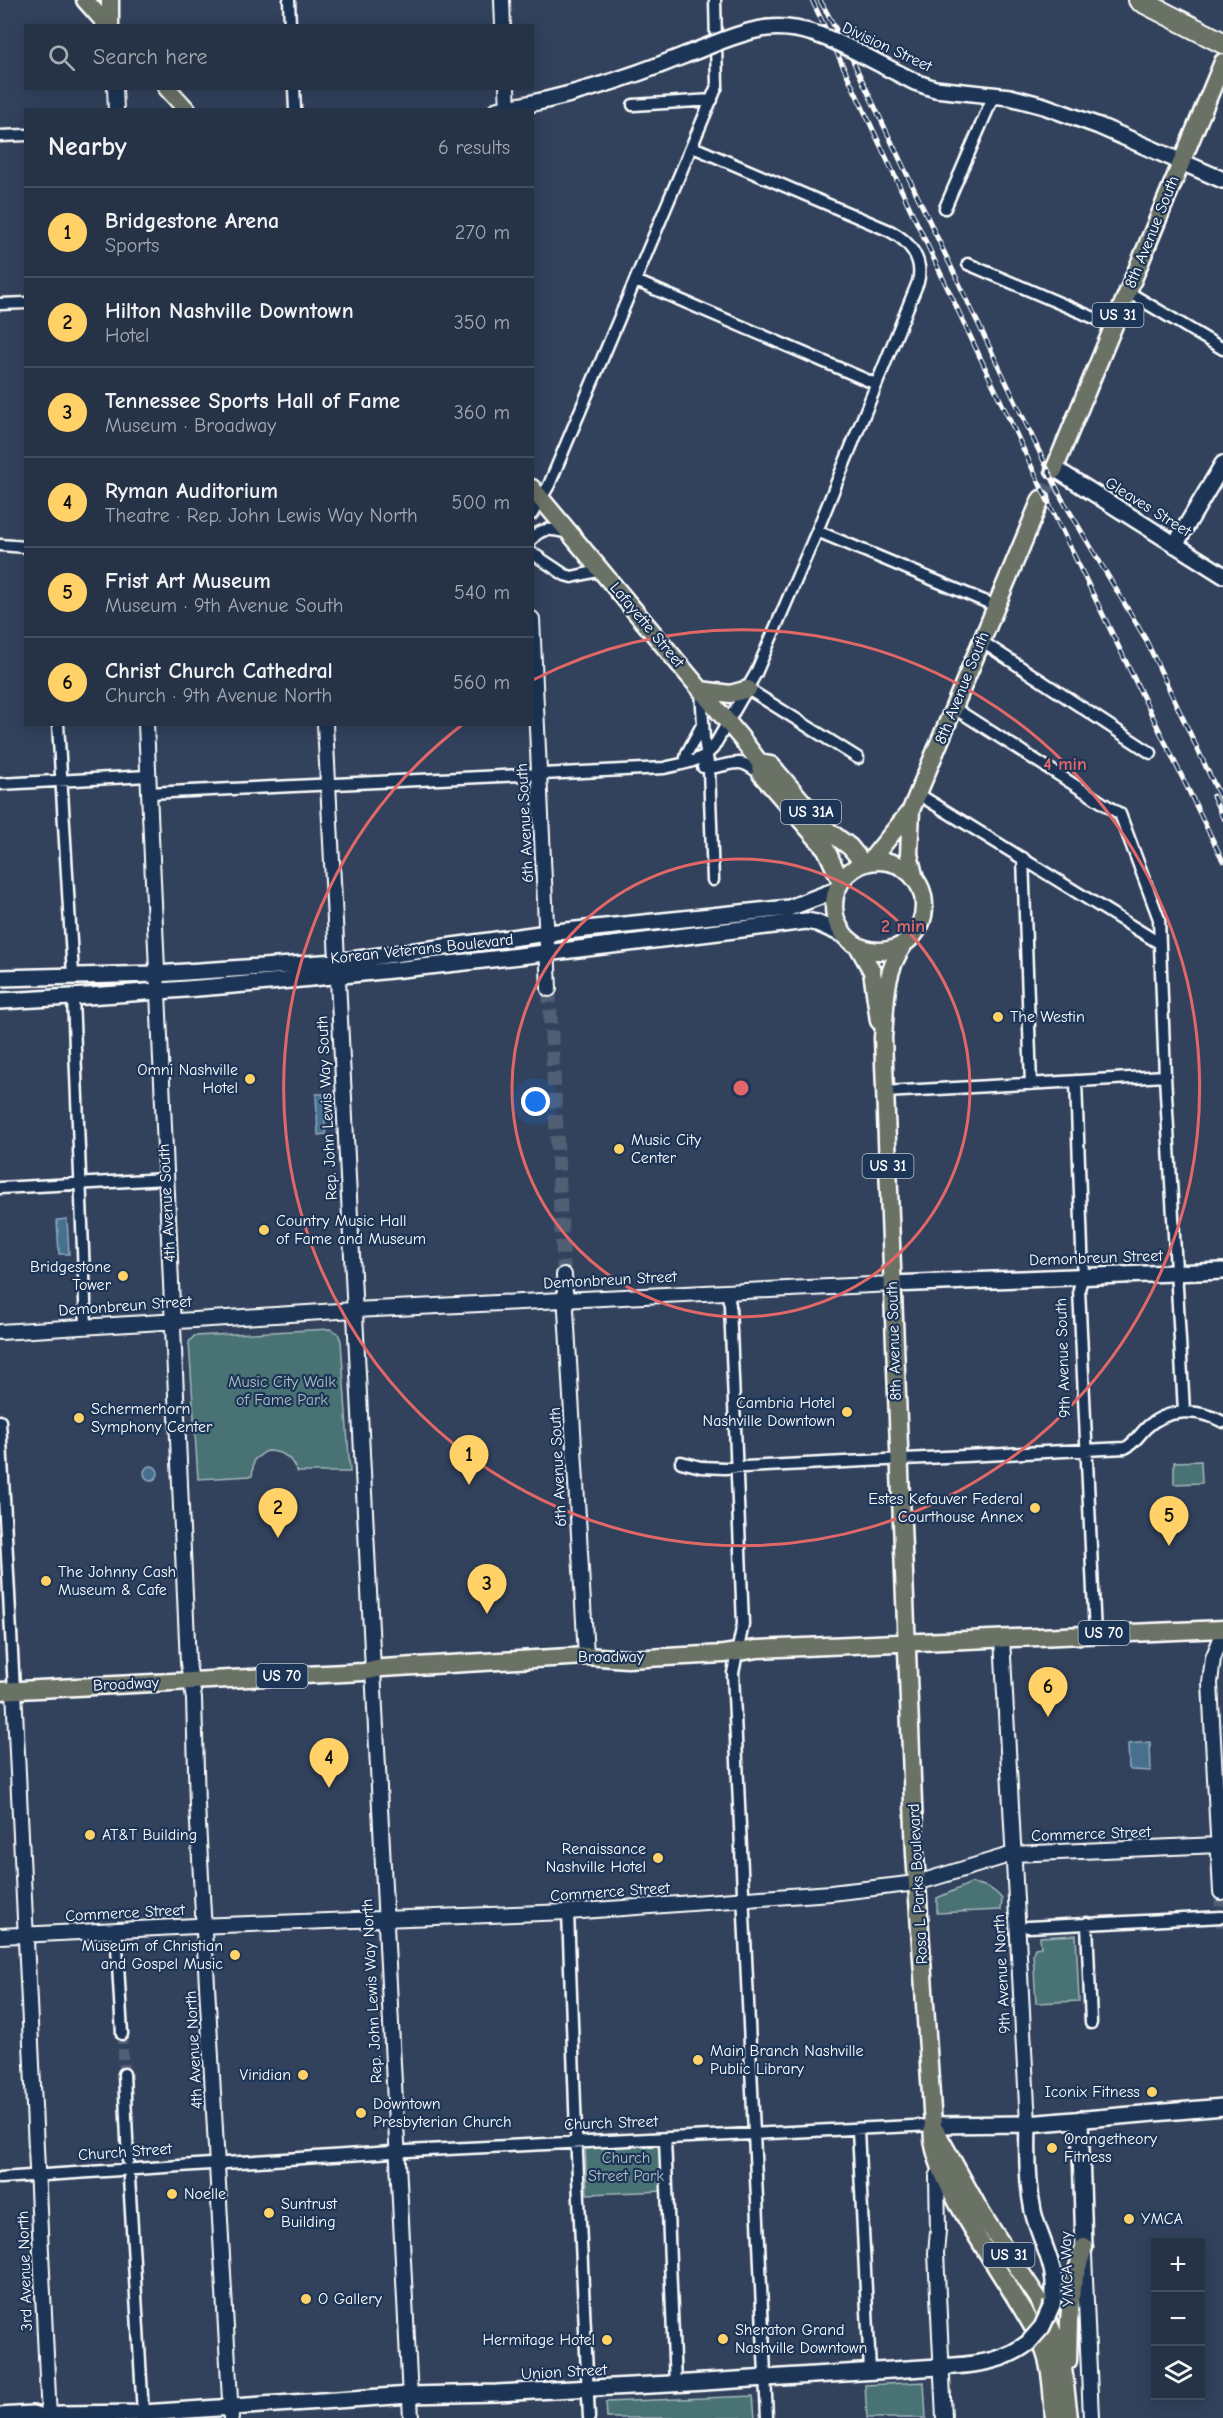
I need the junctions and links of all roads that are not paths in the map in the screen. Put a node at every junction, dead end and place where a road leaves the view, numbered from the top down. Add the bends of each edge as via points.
1 (85, 0) edge
2 (110, 0) edge
3 (289, 0) edge
4 (502, 0) edge
5 (715, 0) edge
6 (1139, 0) edge
7 (107, 24) edge
8 (109, 24) edge
9 (290, 24) edge
10 (503, 24) edge
11 (1223, 43) edge
12 (1223, 62) edge
13 (115, 90) edge
14 (169, 90) edge
15 (294, 90) edge
16 (507, 90) edge
17 (994, 95) junction
18 (712, 100) junction
19 (633, 105) dead end
20 (116, 108) edge
21 (185, 108) edge
22 (295, 108) edge
23 (504, 108) edge
24 (509, 108) edge
25 (24, 135) edge
26 (0, 136) edge
27 (693, 147) junction
28 (1182, 161) junction
29 (1223, 180) edge
30 (945, 208) dead end
31 (968, 264) dead end
32 (636, 281) junction
33 (1128, 292) junction
34 (24, 303) edge
35 (0, 304) edge
36 (1113, 326) junction
37 (1223, 349) edge
38 (876, 384) junction
39 (1223, 464) edge
40 (1054, 469) joint
41 (538, 494) edge
42 (1041, 499) tunnel mouth
43 (817, 531) junction
44 (571, 534) junction
45 (534, 537) edge
46 (0, 545) edge
47 (1175, 545) junction
48 (24, 547) edge
49 (534, 554) edge
50 (602, 570) junction
51 (1223, 575) edge
52 (996, 606) junction
53 (981, 641) junction
54 (534, 664) edge
55 (747, 689) junction
56 (701, 690) junction
57 (954, 708) junction
58 (703, 723) junction
59 (729, 723) junction
60 (58, 726) edge
61 (146, 726) edge
62 (325, 726) edge
63 (1151, 753) dead end
64 (706, 756) junction
65 (858, 758) dead end
66 (685, 763) junction
67 (760, 768) junction
68 (709, 769) junction
69 (539, 775) junction
70 (148, 776) junction
71 (61, 781) junction
72 (0, 784) edge
73 (328, 785) junction
74 (149, 793) junction
75 (915, 802) junction
76 (1023, 858) junction
77 (867, 862) junction
78 (915, 879) junction
79 (713, 880) dead end
80 (839, 886) junction
81 (547, 933) junction
82 (844, 935) junction
83 (1159, 943) junction
84 (904, 944) junction
85 (858, 946) junction
86 (548, 954) junction
87 (337, 969) junction
88 (156, 974) junction
89 (74, 975) junction
90 (0, 978) edge
91 (549, 989) tunnel mouth
92 (157, 993) junction
93 (73, 997) junction
94 (0, 1001) edge
95 (883, 1038) junction
96 (1165, 1076) junction
97 (1076, 1081) junction
98 (1031, 1084) junction
99 (885, 1092) junction
100 (166, 1179) junction
101 (80, 1182) junction
102 (0, 1188) edge
103 (1223, 1271) edge
104 (1177, 1273) junction
105 (564, 1275) tunnel mouth
106 (1083, 1277) junction
107 (892, 1284) junction
108 (728, 1292) junction
109 (565, 1300) junction
110 (354, 1310) junction
111 (172, 1321) junction
112 (86, 1326) junction
113 (0, 1332) edge
114 (1185, 1411) junction
115 (0, 1421) edge
116 (1223, 1422) edge
117 (1085, 1450) junction
118 (899, 1459) junction
119 (681, 1462) dead end
120 (737, 1467) junction
121 (1223, 1631) edge
122 (1095, 1634) junction
123 (1002, 1638) junction
124 (906, 1643) junction
125 (738, 1652) junction
126 (586, 1656) junction
127 (372, 1670) junction
128 (191, 1681) junction
129 (7, 1691) edge
130 (1218, 1845) junction
131 (1013, 1854) junction
132 (917, 1883) junction
133 (1221, 1892) dead end
134 (742, 1899) junction
135 (568, 1912) junction
136 (1222, 1917) edge
137 (385, 1919) junction
138 (1087, 1923) junction
139 (204, 1925) junction
140 (1028, 1927) dead end
141 (117, 1930) junction
142 (25, 1935) junction
143 (0, 1936) edge
144 (1091, 2023) dead end
145 (122, 2034) tunnel mouth
146 (124, 2074) tunnel mouth
147 (1223, 2107) edge
148 (1080, 2119) junction
149 (1028, 2124) junction
150 (933, 2125) junction
151 (858, 2130) junction
152 (753, 2134) junction
153 (665, 2139) junction
154 (576, 2143) junction
155 (396, 2152) junction
156 (128, 2160) dead end
157 (217, 2164) junction
158 (942, 2168) junction
159 (38, 2175) junction
160 (0, 2178) edge
161 (129, 2178) dead end
162 (1084, 2247) junction
163 (1052, 2305) joint
164 (941, 2367) junction
165 (870, 2371) junction
166 (765, 2378) junction
167 (675, 2384) junction
168 (588, 2388) junction
169 (1067, 2392) junction
170 (410, 2395) junction
171 (231, 2412) edge
172 (143, 2413) junction
173 (0, 2416) edge
174 (49, 2418) edge
175 (411, 2418) edge
176 (590, 2418) edge
177 (767, 2418) edge
178 (944, 2418) edge
179 (1054, 2418) edge
180 (1069, 2418) edge
181 (1091, 2418) edge

1 - 7 main road
2 - 8 main road
3 - 9 street
4 - 10 street
5 - 18 street via 717,86
6 - 11 highway
12 - 28 main road, 8th Avenue South / US 31
13 - 20 street
14 - 21 main road
15 - 22 street
16 - 23 street
17 - 24 main road, Division Street, bridge via 935,89 816,33 778,28 758,29 612,83
17 - 28 main road, Division Street via 1062,112
17 - 30 street
18 - 19 street
18 - 27 street
25 - 26 street
27 - 32 street
27 - 38 street via 905,240 920,269 918,282
28 - 29 main road, Division Street
28 - 33 main road, 8th Avenue South / US 31
31 - 36 street
32 - 38 street
32 - 41 street
33 - 36 main road, 8th Avenue South / US 31
33 - 37 street
34 - 35 street
36 - 40 main road, 8th Avenue South / US 31
38 - 43 street
39 - 47 main road
40 - 47 main road, Gleaves Street
41 - 44 main road, Lafayette Street / US 31A
42 - 52 main road, 8th Avenue South / US 31
43 - 52 street
43 - 55 street
44 - 45 street via 545,529
44 - 50 main road, Lafayette Street / US 31A
46 - 48 street
47 - 51 main road, Gleaves Street
49 - 50 street via 572,577
50 - 56 main road, Lafayette Street / US 31A
52 - 53 main road, 8th Avenue South / US 31
53 - 57 main road, 8th Avenue South / US 31
53 - 63 street
54 - 69 street, 6th Avenue South
55 - 56 main road via 730,694
55 - 59 street
55 - 65 street
56 - 58 street
56 - 59 main road, Lafayette Street / US 31A
57 - 75 main road, 8th Avenue South / US 31
57 - 83 street via 1120,814 1159,919
58 - 64 street
58 - 66 street
59 - 64 street
59 - 67 main road, Lafayette Street / US 31A
60 - 71 street
61 - 70 street, 4th Avenue South
62 - 73 street, Rep. John Lewis Way South
64 - 66 street
64 - 68 street
66 - 68 street
66 - 69 street via 664,768
67 - 68 street via 737,762
67 - 77 main road, Lafayette Street / US 31A via 771,765 826,829
67 - 80 main road, Lafayette Street / US 31A via 826,849
68 - 79 street
69 - 73 street
69 - 81 street, 6th Avenue South
70 - 71 street
70 - 74 street, 4th Avenue South
71 - 72 street
71 - 89 street
73 - 74 street
73 - 87 street, Rep. John Lewis Way South
74 - 88 street, 4th Avenue South
75 - 76 street
75 - 77 main road, 8th Avenue South / US 31
75 - 78 main road, 8th Avenue South / US 31 via 909,854
76 - 83 street
76 - 98 street
77 - 78 main road via 896,865
77 - 80 main road, US 31 via 853,870
78 - 84 main road, US 31 via 924,909 918,929
80 - 81 main road, Korean Veterans Boulevard via 789,908
80 - 82 main road via 834,911
81 - 86 street, 6th Avenue South
81 - 87 main road, Korean Veterans Boulevard
82 - 85 main road, US 31
82 - 86 main road, Korean Veterans Boulevard via 806,921
83 - 96 street
84 - 85 main road via 881,951
84 - 95 main road, 8th Avenue South / US 31 via 886,982
85 - 95 main road, 8th Avenue South / US 31 via 874,977
86 - 87 main road, Korean Veterans Boulevard
86 - 91 street, 6th Avenue South
87 - 88 main road, Korean Veterans Boulevard
87 - 92 main road, Korean Veterans Boulevard
87 - 110 street, Rep. John Lewis Way South
88 - 89 main road, Korean Veterans Boulevard
88 - 92 street, 4th Avenue South
89 - 90 main road, Korean Veterans Boulevard
92 - 93 main road, Korean Veterans Boulevard
92 - 100 street, 4th Avenue South
93 - 94 main road, Korean Veterans Boulevard
93 - 101 street
95 - 99 main road, 8th Avenue South / US 31
96 - 97 street
96 - 104 street
97 - 98 street
97 - 106 street, 9th Avenue South
98 - 99 street
99 - 107 main road, 8th Avenue South / US 31
100 - 101 street
100 - 111 street, 4th Avenue South
101 - 102 street
101 - 112 street
103 - 104 main road, Demonbreun Street
104 - 106 main road, Demonbreun Street
104 - 114 street
105 - 109 street, 6th Avenue South
106 - 107 main road, Demonbreun Street
106 - 117 street, 9th Avenue South via 1079,1289
107 - 108 street, Demonbreun Street
107 - 118 main road, 8th Avenue South / US 31
108 - 109 street, Demonbreun Street
108 - 120 street
109 - 110 street, Demonbreun Street
109 - 126 street, 6th Avenue South
110 - 111 street, Demonbreun Street
110 - 127 street, Rep. John Lewis Way South
111 - 112 street, Demonbreun Street
111 - 128 street, 4th Avenue South
112 - 113 street, Demonbreun Street
114 - 116 street
114 - 117 street via 1154,1421 1125,1448
115 - 129 street
117 - 118 street
117 - 122 street, 9th Avenue South
118 - 120 street
118 - 124 main road, 8th Avenue South / US 31
119 - 120 street via 701,1467
120 - 125 street via 743,1624
121 - 122 main road, Broadway / US 70
121 - 130 street via 1213,1658 1210,1683
122 - 123 main road, Broadway / US 70
123 - 124 main road, Broadway / US 70
123 - 131 street, 9th Avenue North
124 - 125 main road, Broadway / US 70
124 - 132 main road, Rosa L Parks Boulevard / US 31
125 - 126 main road, Broadway / US 70 via 627,1659
125 - 134 street via 733,1673
126 - 127 main road, Broadway / US 70
127 - 128 main road, Broadway / US 70
127 - 137 street, Rep. John Lewis Way North
128 - 129 main road, Broadway / US 70
128 - 139 street, 4th Avenue North
129 - 142 street, 3rd Avenue North
130 - 131 street, Commerce Street
130 - 133 street
131 - 132 street, Commerce Street
131 - 149 street, 9th Avenue North
132 - 134 street, Commerce Street
132 - 150 main road, Rosa L Parks Boulevard / US 31
134 - 135 street, Commerce Street
134 - 152 street
135 - 137 street, Commerce Street
135 - 154 street
136 - 138 street
137 - 139 street, Commerce Street
137 - 155 street, Rep. John Lewis Way North
138 - 140 street
138 - 144 street
139 - 141 street, Commerce Street
139 - 157 street, 4th Avenue North
141 - 142 street, Commerce Street
141 - 145 street
142 - 143 street, Commerce Street
142 - 159 street, 3rd Avenue North
146 - 156 street
147 - 148 main road, Church Street
148 - 149 main road, Church Street
148 - 162 main road, YMCA Way
149 - 150 main road, Church Street
149 - 163 main road, 9th Avenue North via 1028,2177 1033,2211 1053,2272
150 - 151 street, Church Street
150 - 158 main road, Rosa L Parks Boulevard / US 31 via 933,2141
150 - 169 main road, Rosa L Parks Boulevard / US 31 via 983,2216 1038,2298 1061,2351
151 - 152 street, Church Street
151 - 165 street
152 - 153 street, Church Street
152 - 166 street
153 - 154 street, Church Street
153 - 167 street
154 - 155 street, Church Street
154 - 168 street
155 - 157 street, Church Street
155 - 170 street, Rep. John Lewis Way North
157 - 159 street, Church Street
157 - 171 street, 4th Avenue North
158 - 164 street via 937,2177 936,2253
158 - 179 main road, Rosa L Parks Boulevard / US 31 via 961,2209 1042,2345 1052,2384
159 - 160 street, Church Street
159 - 174 street, 3rd Avenue North
161 - 172 street
162 - 169 main road via 1071,2299
162 - 181 street, YMCA Way
163 - 164 main road, Union Street, bridge via 1042,2327 1014,2353 977,2364
164 - 165 main road, Union Street
164 - 178 street
165 - 166 main road, Union Street
166 - 167 main road, Union Street
166 - 177 street
167 - 168 main road, Union Street
168 - 170 main road, Union Street
168 - 176 street
169 - 180 main road, Rosa L Parks Boulevard / US 31
170 - 171 main road, Union Street
170 - 175 street, Rep. John Lewis Way North
171 - 172 main road, Union Street
172 - 174 main road, Union Street via 60,2414
173 - 174 main road, Union Street via 32,2414

